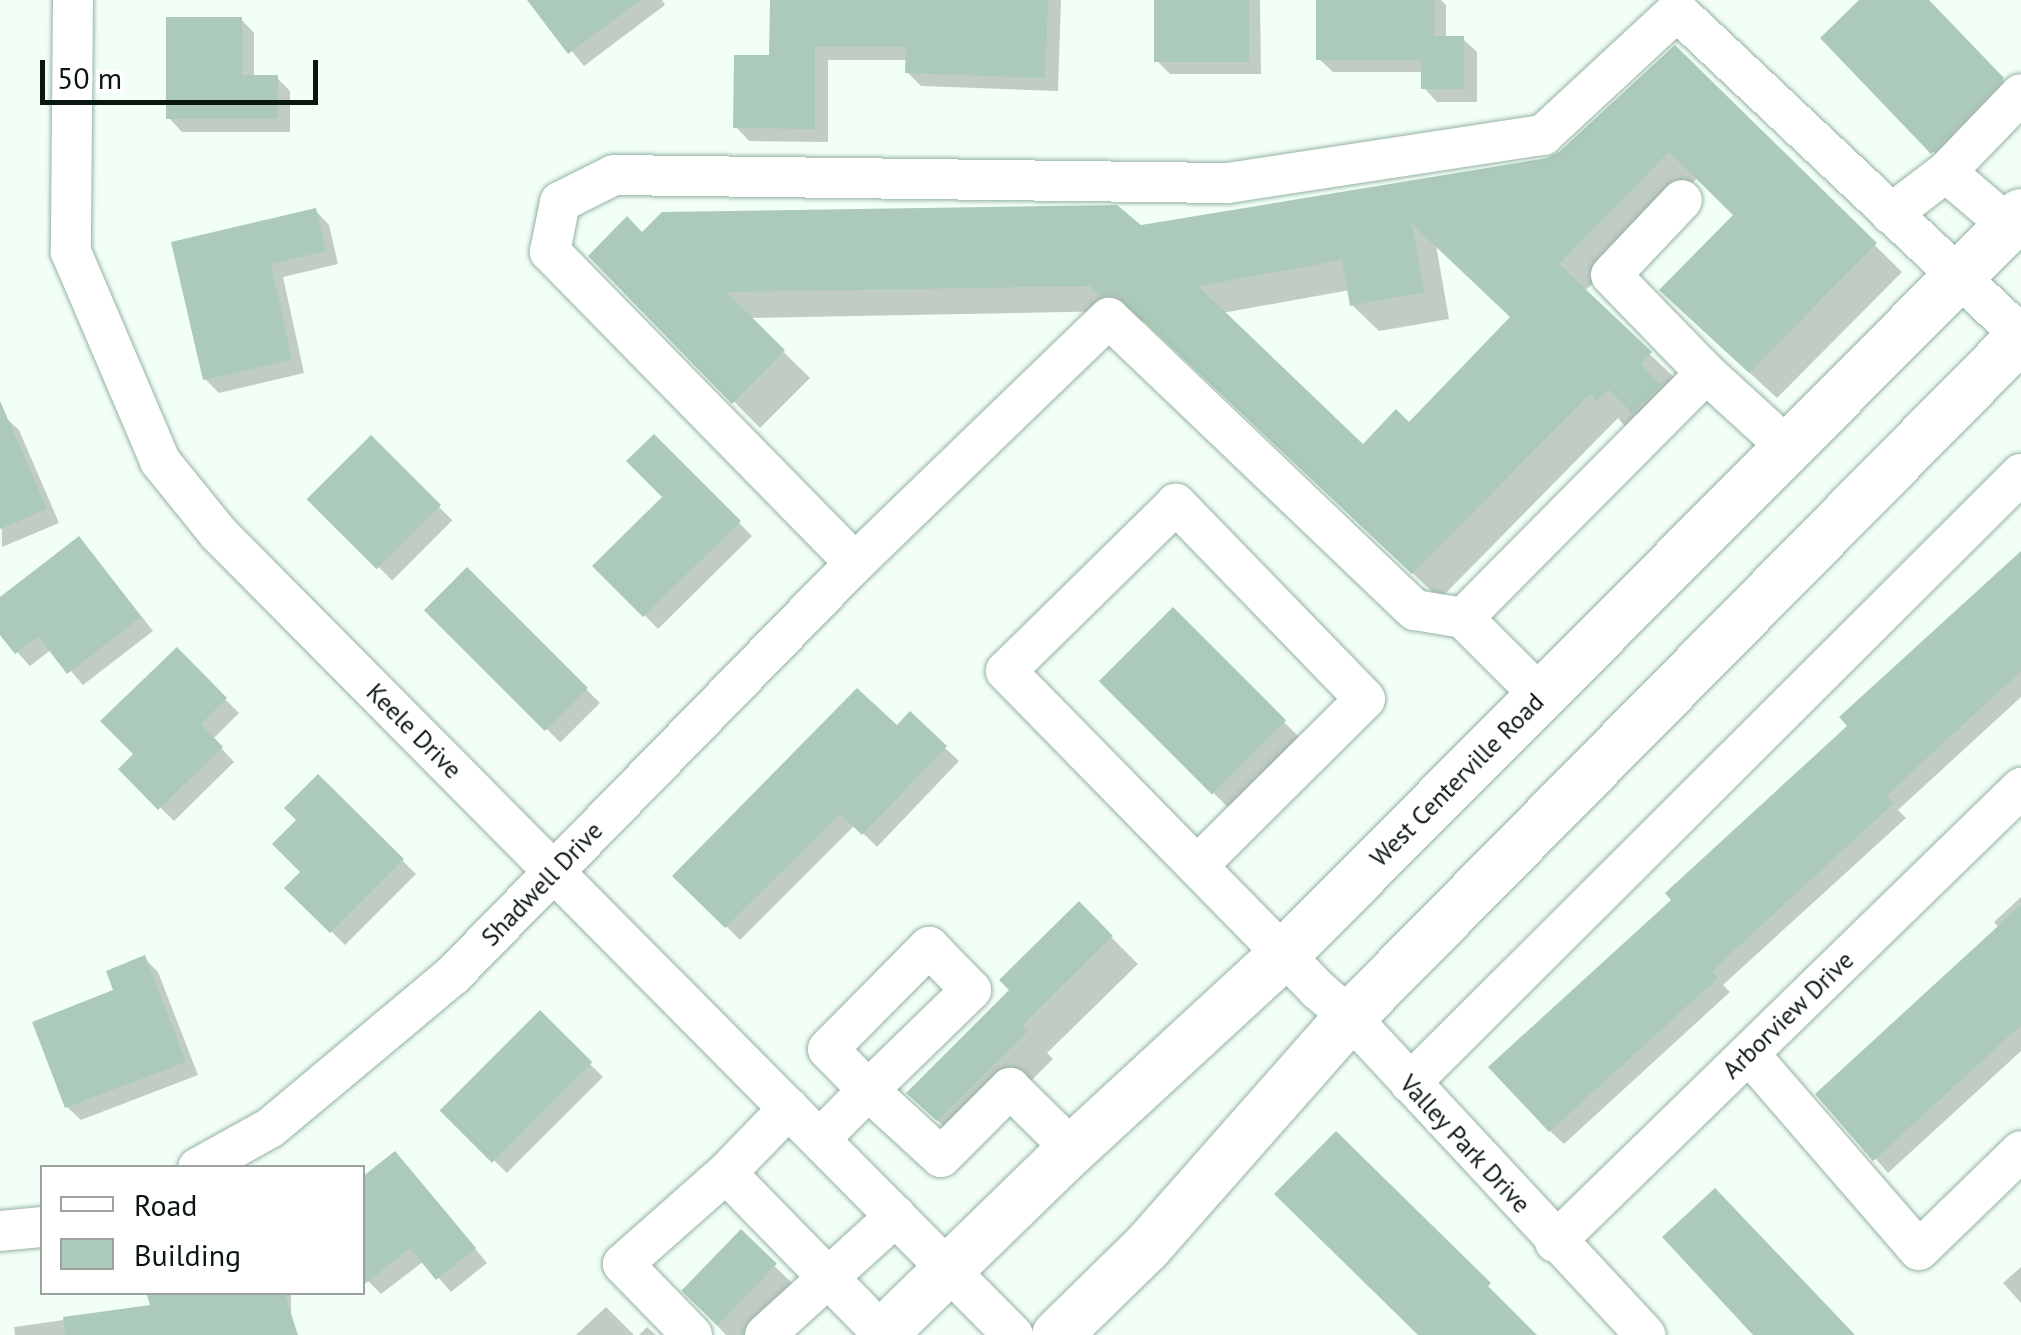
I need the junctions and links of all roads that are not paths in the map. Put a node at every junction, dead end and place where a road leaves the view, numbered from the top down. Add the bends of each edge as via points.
1 (73, 0) edge
2 (2021, 94) edge
3 (1946, 172) junction
4 (1682, 200) dead end
5 (1890, 214) junction
6 (2015, 220) edge
7 (1958, 278) junction
8 (2021, 336) edge
9 (1706, 373) junction
10 (1788, 448) junction
11 (2021, 474) edge
12 (855, 562) junction
13 (1462, 618) junction
14 (1541, 696) junction
15 (2021, 788) edge
16 (1198, 865) junction
17 (553, 871) junction
18 (1285, 953) junction
19 (1350, 1018) junction
20 (1748, 1054) junction
21 (1410, 1082) junction
22 (789, 1108) junction
23 (820, 1139) junction
24 (1072, 1149) junction
25 (2021, 1150) edge
26 (203, 1165) edge
27 (726, 1173) junction
28 (896, 1216) junction
29 (40, 1226) edge
30 (0, 1230) edge
31 (1555, 1242) junction
32 (949, 1269) junction
33 (829, 1278) junction
34 (882, 1334) edge
35 (692, 1335) edge
36 (765, 1335) edge
37 (1013, 1335) edge
38 (1058, 1335) edge
39 (1646, 1335) edge

1 - 17 street, Keele Drive via 72,252 160,461 218,533
2 - 3 street
3 - 5 street
3 - 6 street
4 - 9 street via 1611,274
5 - 7 street
5 - 12 street via 1676,11 1544,135 1228,183 614,175 560,202 550,252
6 - 7 main road, West Centerville Road
7 - 8 street
7 - 10 main road, West Centerville Road
8 - 19 main road
9 - 10 street
9 - 13 street
10 - 14 main road, West Centerville Road
11 - 21 street
12 - 13 street, Shadwell Drive via 1109,318 1416,610
12 - 17 street, Shadwell Drive
13 - 14 street
14 - 18 main road, West Centerville Road
15 - 20 street, Arborview Drive
16 - 16 street, Valley Park Drive via 1006,670 1176,504 1365,700
16 - 18 street, Valley Park Drive
17 - 22 street, Keele Drive
17 - 26 street, Shadwell Drive via 453,975 270,1128
18 - 19 street, Valley Park Drive
18 - 24 main road, West Centerville Road
19 - 21 street, Valley Park Drive
19 - 38 main road via 1146,1247
20 - 25 street via 1919,1250
20 - 31 street, Arborview Drive
21 - 31 street, Valley Park Drive
22 - 23 street, Keele Drive
22 - 27 street
23 - 24 street via 868,1090 941,1158 1010,1088
23 - 28 street, Keele Drive
24 - 32 main road, West Centerville Road
27 - 33 street
27 - 35 street via 623,1264
28 - 32 street, Keele Drive
28 - 33 street
29 - 30 street
31 - 39 street, Valley Park Drive
32 - 34 main road, West Centerville Road
32 - 37 street, Keele Drive
33 - 34 street
33 - 36 street

